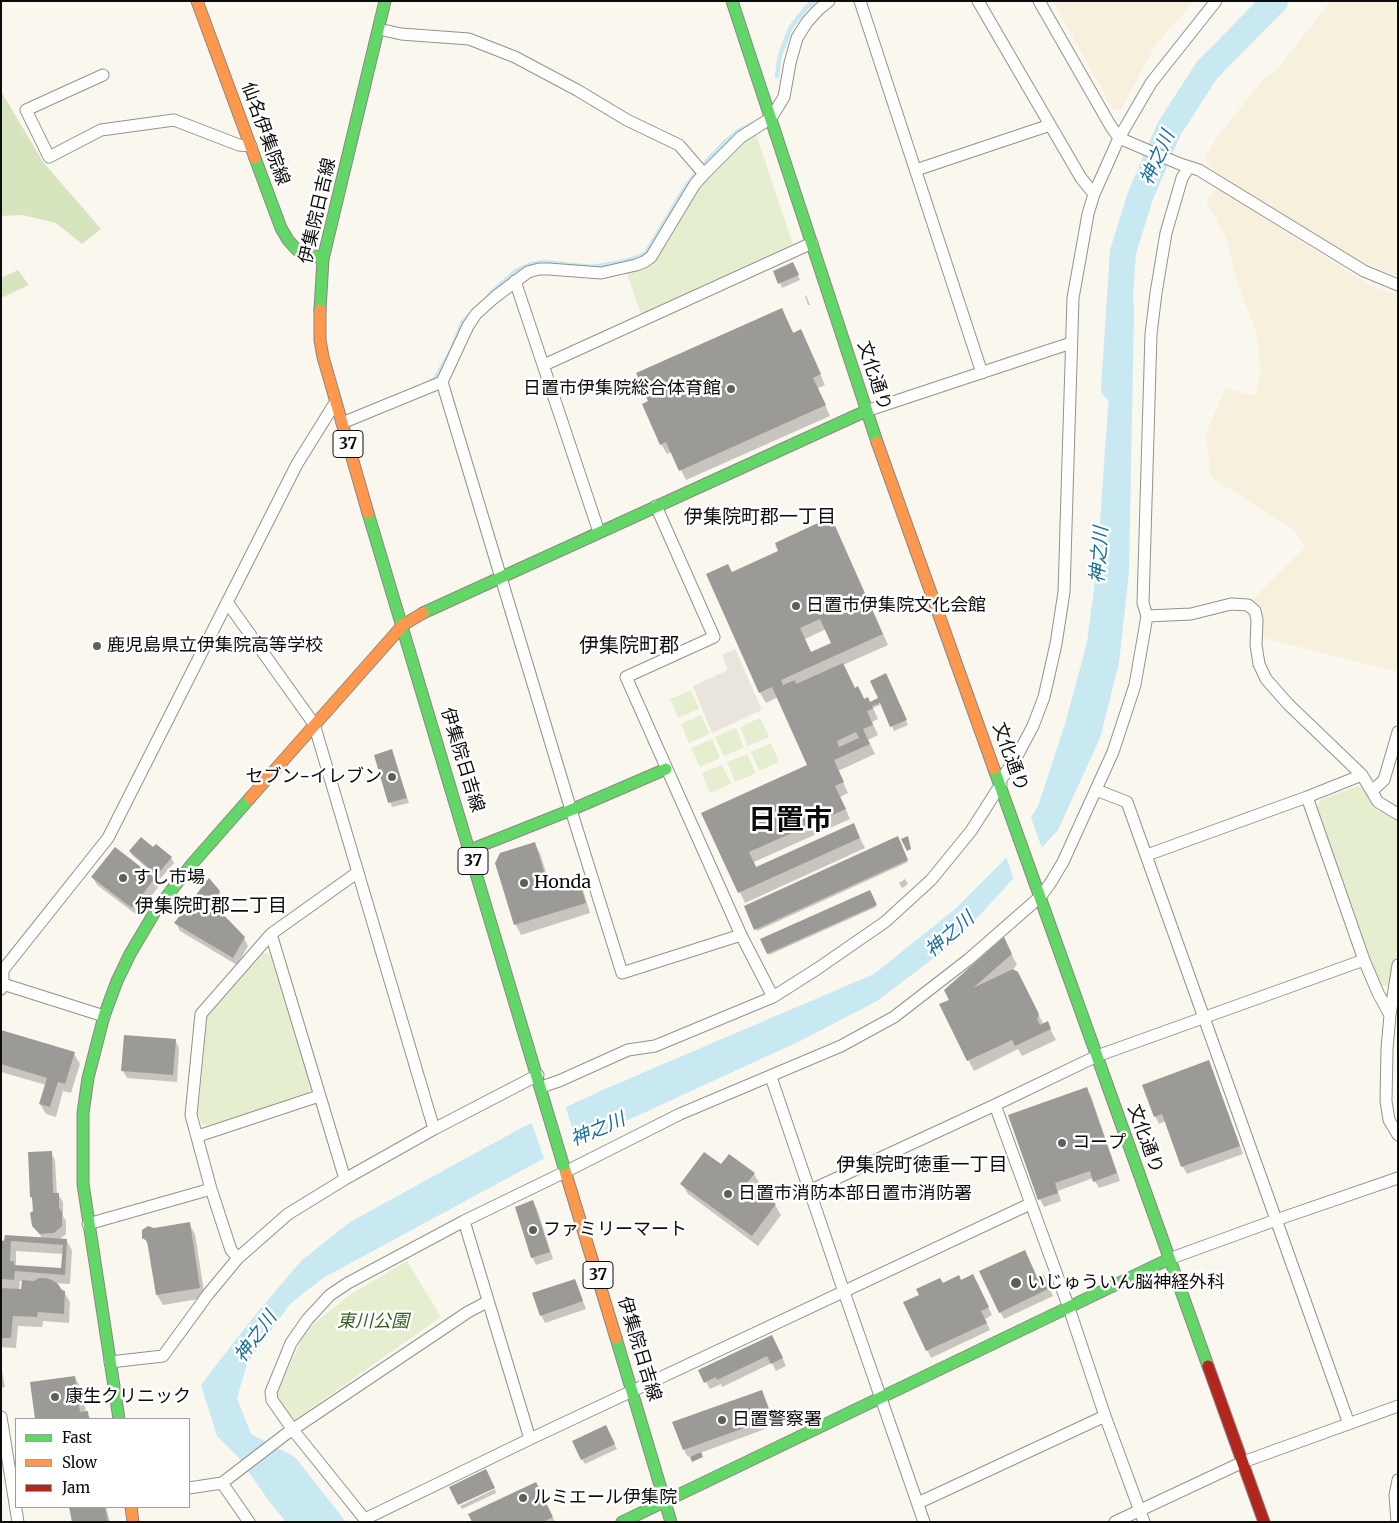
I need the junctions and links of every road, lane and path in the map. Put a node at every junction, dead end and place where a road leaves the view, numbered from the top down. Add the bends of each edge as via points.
1 (197, 1) edge
2 (385, 1) edge
3 (732, 1) edge
4 (829, 1) edge
5 (860, 1) edge
6 (978, 1) edge
7 (1039, 1) edge
8 (1216, 1) edge
9 (379, 28) junction
10 (103, 75) dead end
11 (771, 118) junction
12 (1050, 125) junction
13 (1124, 140) junction
14 (251, 146) junction
15 (1184, 166) junction
16 (701, 170) junction
17 (916, 170) junction
18 (1094, 194) junction
19 (812, 243) junction
20 (323, 259) junction
21 (515, 281) junction
22 (1398, 285) edge
23 (1071, 343) junction
24 (544, 365) junction
25 (982, 373) junction
26 (442, 382) junction
27 (335, 402) junction
28 (866, 411) junction
29 (342, 423) junction
30 (656, 506) junction
31 (599, 532) junction
32 (502, 577) junction
33 (227, 602) junction
34 (1148, 616) junction
35 (403, 625) junction
36 (314, 724) junction
37 (1398, 732) edge
38 (666, 769) junction
39 (1362, 775) junction
40 (1000, 782) junction
41 (1096, 790) junction
42 (1372, 790) junction
43 (1307, 798) junction
44 (571, 810) junction
45 (1398, 814) edge
46 (470, 850) junction
47 (1146, 854) junction
48 (358, 872) junction
49 (1041, 896) junction
50 (271, 934) junction
51 (741, 935) junction
52 (1364, 960) junction
53 (1398, 965) edge
54 (2, 986) edge
55 (773, 997) junction
56 (1390, 1014) junction
57 (104, 1016) junction
58 (1203, 1016) junction
59 (1097, 1056) junction
60 (538, 1075) junction
61 (771, 1077) junction
62 (543, 1092) junction
63 (320, 1096) junction
64 (995, 1106) junction
65 (434, 1129) junction
66 (1398, 1134) edge
67 (198, 1136) junction
68 (566, 1166) junction
69 (1398, 1178) edge
70 (345, 1179) junction
71 (211, 1189) junction
72 (809, 1191) junction
73 (1030, 1204) junction
74 (464, 1220) junction
75 (1276, 1220) junction
76 (88, 1224) junction
77 (238, 1258) junction
78 (1170, 1259) junction
79 (844, 1292) junction
80 (487, 1302) junction
81 (1069, 1308) junction
82 (110, 1362) junction
83 (633, 1391) junction
84 (880, 1397) junction
85 (1398, 1406) edge
86 (1105, 1416) junction
87 (1, 1417) edge
88 (118, 1418) edge
89 (1349, 1424) junction
90 (290, 1432) junction
91 (530, 1439) junction
92 (1243, 1462) junction
93 (1398, 1480) edge
94 (222, 1483) junction
95 (190, 1488) edge
96 (665, 1501) junction
97 (15, 1503) edge
98 (918, 1503) junction
99 (16, 1508) edge
100 (131, 1508) edge
101 (1140, 1510) junction
102 (366, 1520) edge
103 (18, 1522) edge
104 (133, 1522) edge
105 (249, 1522) edge
106 (622, 1522) edge
107 (671, 1522) edge
108 (924, 1522) edge
109 (1114, 1522) edge
110 (1144, 1522) edge
111 (1264, 1522) edge
112 (1397, 1522) edge

1 - 14 street, 仙名伊集院線
2 - 9 street, 伊集院日吉線 / 37
3 - 11 street, 文化通り
4 - 11 street via 807,22 797,38 784,97
5 - 17 street
6 - 12 street
7 - 13 street via 1110,125
8 - 13 street via 1151,83
9 - 16 street via 401,34 469,39 515,57 627,120 679,145
9 - 20 street, 伊集院日吉線 / 37
10 - 14 street via 26,110 49,157 101,130 174,120 239,145
11 - 16 street via 741,137
11 - 19 street, 文化通り
12 - 17 street
12 - 18 street
13 - 15 street
13 - 18 street
14 - 20 street, 仙名伊集院線 via 288,240 297,250
15 - 22 street via 1199,170 1364,271
15 - 34 street via 1166,233 1151,334 1143,603
16 - 21 street via 655,250 644,262 601,273 539,269
17 - 25 street
18 - 23 street via 1073,298
19 - 24 street
19 - 28 street, 文化通り
20 - 27 street, 伊集院日吉線 / 37 via 320,340
21 - 24 street
21 - 26 street via 476,314
23 - 25 street
23 - 40 street via 1064,592 1056,644 1044,697 1033,726
24 - 31 street
25 - 28 street
26 - 29 street
26 - 32 street
27 - 29 street, 伊集院日吉線 / 37
27 - 33 street via 297,464
28 - 30 street
28 - 40 street, 文化通り
29 - 35 street, 伊集院日吉線 / 37
30 - 31 street
30 - 38 street via 714,637 626,677
31 - 32 street
32 - 35 street
32 - 44 street
33 - 36 street
33 - 54 street via 108,838 3,970
34 - 39 street via 1191,614 1231,604 1248,605 1255,611 1259,664 1266,679
34 - 41 street via 1135,684 1113,752
35 - 36 street
35 - 46 street, 伊集院日吉線 / 37
36 - 48 street
36 - 57 street via 156,910 130,954
37 - 42 street via 1384,780
38 - 44 street
38 - 51 street
39 - 42 street
39 - 43 street
40 - 49 street, 文化通り
40 - 55 street via 971,831 931,880 885,922
41 - 47 street via 1127,802
41 - 49 street via 1062,862
42 - 45 street via 1378,802
43 - 47 street
43 - 52 street
44 - 46 street
44 - 51 street via 622,973
46 - 60 street, 伊集院日吉線 / 37
47 - 58 street
48 - 50 street
48 - 65 street
49 - 59 street, 文化通り
49 - 61 street via 969,960 894,1017
50 - 63 street
50 - 67 street via 201,1014 191,1116
51 - 55 street
52 - 56 street
52 - 58 street
53 - 56 street
54 - 57 street
55 - 62 street via 654,1046 628,1050 559,1081
56 - 66 street via 1386,1101 1389,1120
57 - 76 street via 88,1078 83,1113 82,1152
58 - 59 street
58 - 75 street
59 - 64 street
59 - 78 street, 文化通り
60 - 62 street, 伊集院日吉線 / 37
60 - 65 street
61 - 68 street
61 - 72 street
62 - 68 street, 伊集院日吉線 / 37
63 - 67 street
63 - 70 street
64 - 72 street
64 - 73 street
65 - 70 street
67 - 71 street
68 - 74 street
68 - 83 street, 伊集院日吉線 / 37
69 - 75 street
70 - 77 street via 288,1214
71 - 76 street
71 - 77 street via 231,1250
72 - 79 street
73 - 79 street
73 - 81 street
74 - 80 street
74 - 90 street via 348,1283 330,1295 307,1320 291,1343 271,1392 272,1400
75 - 78 street
75 - 89 street
76 - 82 street
77 - 82 street via 208,1293 163,1356
78 - 81 street
78 - 92 street, 文化通り
79 - 83 street
79 - 84 street
80 - 90 street
80 - 91 street
81 - 84 street
81 - 86 street
82 - 88 street
83 - 91 street
83 - 96 street, 伊集院日吉線 / 37
84 - 96 street
84 - 98 street
85 - 89 street
86 - 98 street
86 - 101 street
87 - 97 street
89 - 92 street
90 - 94 street
90 - 102 street
91 - 102 street
92 - 101 street
92 - 111 street, 文化通り
93 - 112 street via 1395,1495
94 - 95 street
94 - 105 street
96 - 106 street
96 - 107 street, 伊集院日吉線 / 37
98 - 108 street
99 - 103 street
100 - 104 street
101 - 109 street
101 - 110 street

